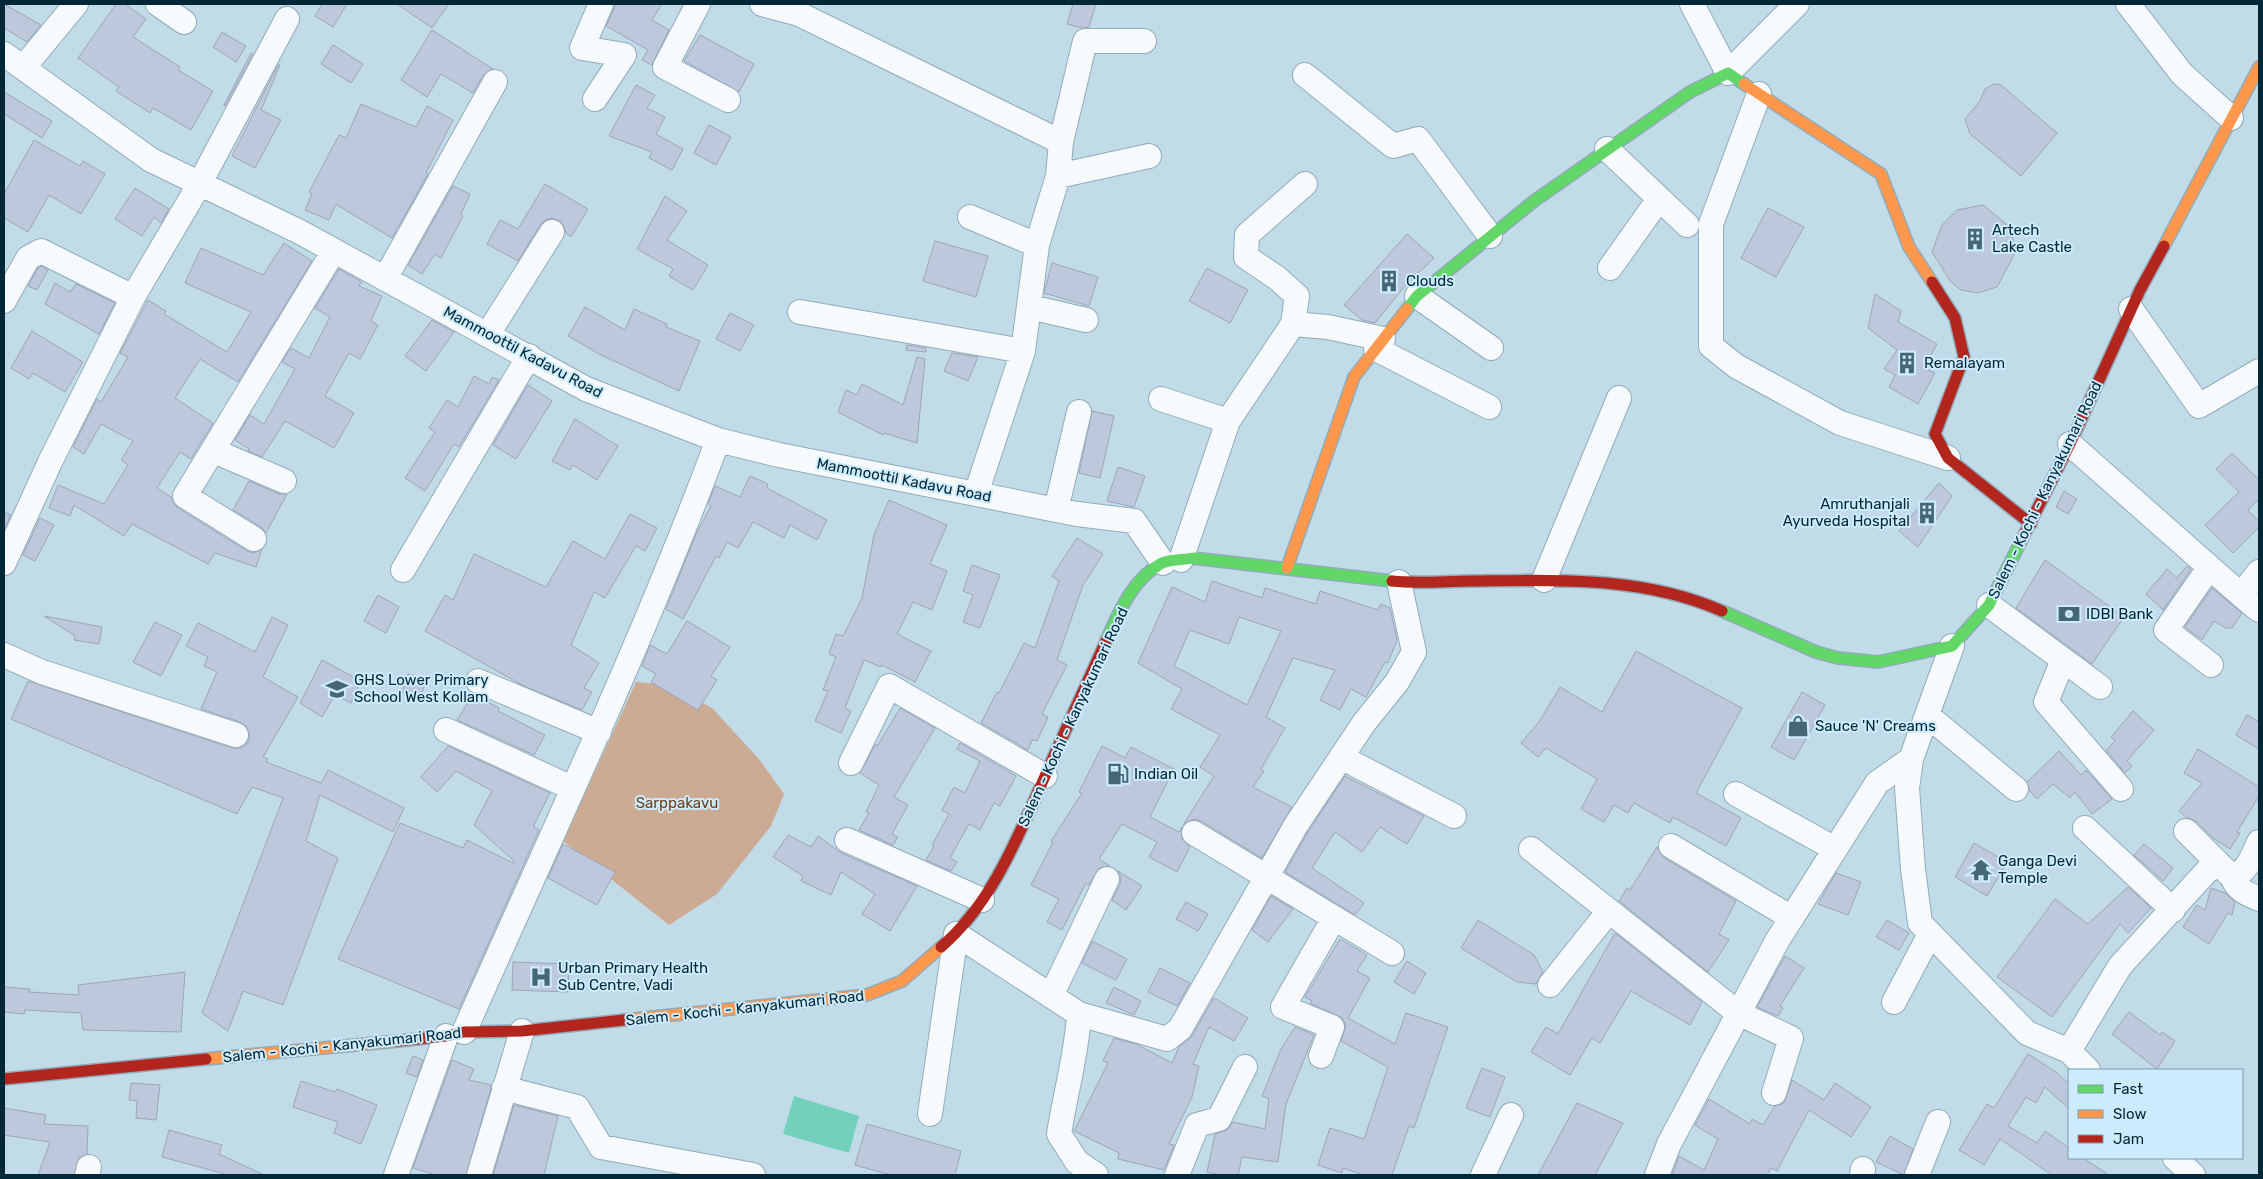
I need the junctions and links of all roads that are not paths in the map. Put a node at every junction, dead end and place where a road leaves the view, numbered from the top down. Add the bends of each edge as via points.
1 (76, 4) edge
2 (158, 4) edge
3 (602, 4) edge
4 (698, 4) edge
5 (762, 4) edge
6 (1692, 4) edge
7 (1797, 4) edge
8 (2128, 4) edge
9 (288, 19) dead end
10 (184, 22) dead end
11 (1144, 41) dead end
12 (10, 60) edge
13 (2259, 68) edge
14 (1728, 73) junction
15 (1306, 75) dead end
16 (495, 82) dead end
17 (1759, 94) junction
18 (595, 99) dead end
19 (728, 100) dead end
20 (2232, 118) junction
21 (1061, 142) junction
22 (1607, 149) junction
23 (1148, 156) dead end
24 (1058, 176) junction
25 (1304, 184) dead end
26 (199, 185) junction
27 (1659, 199) junction
28 (970, 216) dead end
29 (1687, 225) dead end
30 (552, 232) dead end
31 (1490, 236) junction
32 (1037, 245) junction
33 (334, 252) junction
34 (1610, 268) dead end
35 (385, 279) junction
36 (1417, 296) junction
37 (133, 297) junction
38 (4, 301) edge
39 (1030, 307) junction
40 (2131, 309) junction
41 (800, 312) dead end
42 (1086, 320) dead end
43 (1293, 324) junction
44 (488, 334) junction
45 (1380, 344) junction
46 (1491, 348) dead end
47 (1023, 351) junction
48 (528, 356) junction
49 (2259, 371) edge
50 (1619, 398) dead end
51 (1161, 399) dead end
52 (1489, 406) dead end
53 (1079, 412) dead end
54 (1228, 420) junction
55 (718, 440) junction
56 (2070, 444) junction
57 (214, 451) junction
58 (1948, 458) junction
59 (284, 481) dead end
60 (976, 494) junction
61 (1056, 510) junction
62 (2031, 524) junction
63 (254, 539) dead end
64 (1172, 562) junction
65 (4, 563) edge
66 (1287, 568) junction
67 (2210, 568) junction
68 (403, 570) dead end
69 (2259, 572) edge
70 (1544, 580) junction
71 (1398, 582) junction
72 (2241, 595) junction
73 (1988, 605) junction
74 (2259, 610) edge
75 (1952, 646) junction
76 (4, 655) edge
77 (2063, 660) junction
78 (2210, 664) dead end
79 (478, 681) dead end
80 (2100, 687) dead end
81 (1927, 715) junction
82 (446, 730) dead end
83 (598, 732) junction
84 (236, 735) dead end
85 (1341, 757) junction
86 (1911, 759) junction
87 (851, 763) dead end
88 (1045, 776) junction
89 (572, 788) junction
90 (2016, 789) dead end
91 (2121, 789) dead end
92 (1736, 794) dead end
93 (1454, 816) dead end
94 (2085, 828) dead end
95 (2186, 831) dead end
96 (1194, 833) dead end
97 (847, 840) dead end
98 (2259, 842) edge
99 (1671, 846) dead end
100 (1531, 849) dead end
101 (1835, 849) junction
102 (2226, 871) junction
103 (1267, 877) junction
104 (1107, 879) dead end
105 (2259, 899) edge
106 (982, 900) junction
107 (2173, 910) junction
108 (1609, 911) junction
109 (1334, 918) junction
110 (1792, 918) junction
111 (956, 934) junction
112 (1930, 934) junction
113 (1392, 953) dead end
114 (1550, 985) dead end
115 (1051, 996) junction
116 (1894, 1002) dead end
117 (1738, 1013) junction
118 (1079, 1014) junction
119 (522, 1031) junction
120 (455, 1034) junction
121 (2069, 1051) junction
122 (1321, 1056) dead end
123 (1245, 1067) dead end
124 (2087, 1069) edge
125 (4, 1079) edge
126 (504, 1088) junction
127 (1774, 1092) dead end
128 (930, 1114) dead end
129 (1511, 1115) dead end
130 (1938, 1122) dead end
131 (2176, 1159) edge
132 (396, 1175) edge
133 (479, 1175) edge
134 (753, 1175) edge
135 (1096, 1175) edge
136 (1177, 1175) edge
137 (1482, 1175) edge
138 (1657, 1175) edge
139 (1917, 1175) edge
140 (2193, 1175) edge

1 - 12 street
2 - 10 street
3 - 18 street via 582,48 624,55
4 - 19 street via 666,67
5 - 21 street via 799,14
6 - 14 street
7 - 14 street
8 - 20 street via 2182,74
9 - 26 street
11 - 21 street via 1085,41
12 - 26 street, Mammoottil Kadavu Road via 128,145
13 - 20 main road, Salem - Kochi - Kanyakumari Road
14 - 17 main road
14 - 22 main road via 1690,92
15 - 31 street via 1393,146 1418,139
16 - 35 street
17 - 58 main road via 1881,174 1909,247 1956,318 1964,357 1935,434
17 - 58 street via 1711,224 1711,346 1736,366 1840,423
20 - 40 main road, Salem - Kochi - Kanyakumari Road
21 - 24 street
22 - 27 street
22 - 31 main road
23 - 24 street
24 - 32 street
25 - 43 street via 1247,235 1246,257 1297,296
26 - 33 street, Mammoottil Kadavu Road via 300,232
26 - 37 street
27 - 29 street
27 - 34 street
28 - 32 street
30 - 44 street
31 - 36 main road
32 - 39 street
33 - 35 street, Mammoottil Kadavu Road
33 - 57 street
35 - 44 street, Mammoottil Kadavu Road
36 - 45 main road
36 - 46 street
37 - 38 street via 41,251 28,258
37 - 65 street via 50,462
39 - 42 street
39 - 47 street
40 - 49 street via 2199,406
40 - 56 main road, Salem - Kochi - Kanyakumari Road
41 - 47 street
43 - 45 street via 1328,327
43 - 54 street
44 - 48 street, Mammoottil Kadavu Road
45 - 52 street
45 - 66 main road via 1354,377
47 - 60 street
48 - 55 street, Mammoottil Kadavu Road via 586,389
48 - 68 street
50 - 70 street
51 - 54 street
53 - 61 street
54 - 64 street
55 - 60 street, Mammoottil Kadavu Road
55 - 83 street via 686,527
56 - 62 main road, Salem - Kochi - Kanyakumari Road
56 - 67 street
57 - 59 street
57 - 63 street via 185,496
58 - 62 main road
60 - 61 street, Mammoottil Kadavu Road
61 - 64 street, Mammoottil Kadavu Road via 1134,521
62 - 73 main road, Salem - Kochi - Kanyakumari Road
64 - 66 main road via 1194,558
64 - 88 main road, Salem - Kochi - Kanyakumari Road via 1140,580 1120,610
66 - 71 main road
67 - 72 street
67 - 78 street via 2166,630
69 - 72 street
70 - 71 main road
70 - 75 main road via 1640,587 1704,604 1816,652 1838,658 1878,662
71 - 85 street via 1414,652 1397,682
72 - 74 street
73 - 75 main road, Salem - Kochi - Kanyakumari Road
73 - 77 street
75 - 81 street
76 - 84 street via 42,672
77 - 80 street
77 - 91 street via 2046,702
79 - 83 street
81 - 86 street
81 - 90 street
82 - 89 street
83 - 89 street
85 - 93 street
85 - 103 street via 1296,825
86 - 101 street via 1877,783
86 - 112 street via 1907,788 1914,869 1920,924
87 - 88 street via 889,686
88 - 106 main road, Salem - Kochi - Kanyakumari Road via 1007,860
89 - 120 street
92 - 101 street
94 - 107 street
95 - 102 street
96 - 103 street
97 - 106 street
98 - 102 street via 2238,876
99 - 110 street
100 - 108 street
101 - 110 street
102 - 105 street via 2240,890
102 - 107 street via 2207,871
103 - 109 street
103 - 118 street via 1180,1029 1167,1039
104 - 115 street
106 - 111 main road, Salem - Kochi - Kanyakumari Road
107 - 121 street via 2120,966
108 - 114 street
108 - 117 street
109 - 113 street
109 - 122 street via 1283,1007 1332,1027
110 - 117 street
111 - 115 street
111 - 119 main road, Salem - Kochi - Kanyakumari Road via 902,981 868,996
111 - 128 street
112 - 116 street
112 - 121 street via 2028,1033
115 - 118 street
117 - 127 street via 1790,1038
117 - 138 street via 1669,1144
118 - 135 street via 1078,1040 1059,1134 1077,1162
119 - 120 main road, Salem - Kochi - Kanyakumari Road
119 - 126 street
120 - 125 main road, Salem - Kochi - Kanyakumari Road
120 - 132 street
121 - 124 street
123 - 136 street via 1219,1119 1197,1125
126 - 133 street
126 - 134 street via 577,1107 601,1147
129 - 137 street
130 - 139 street
131 - 140 street

